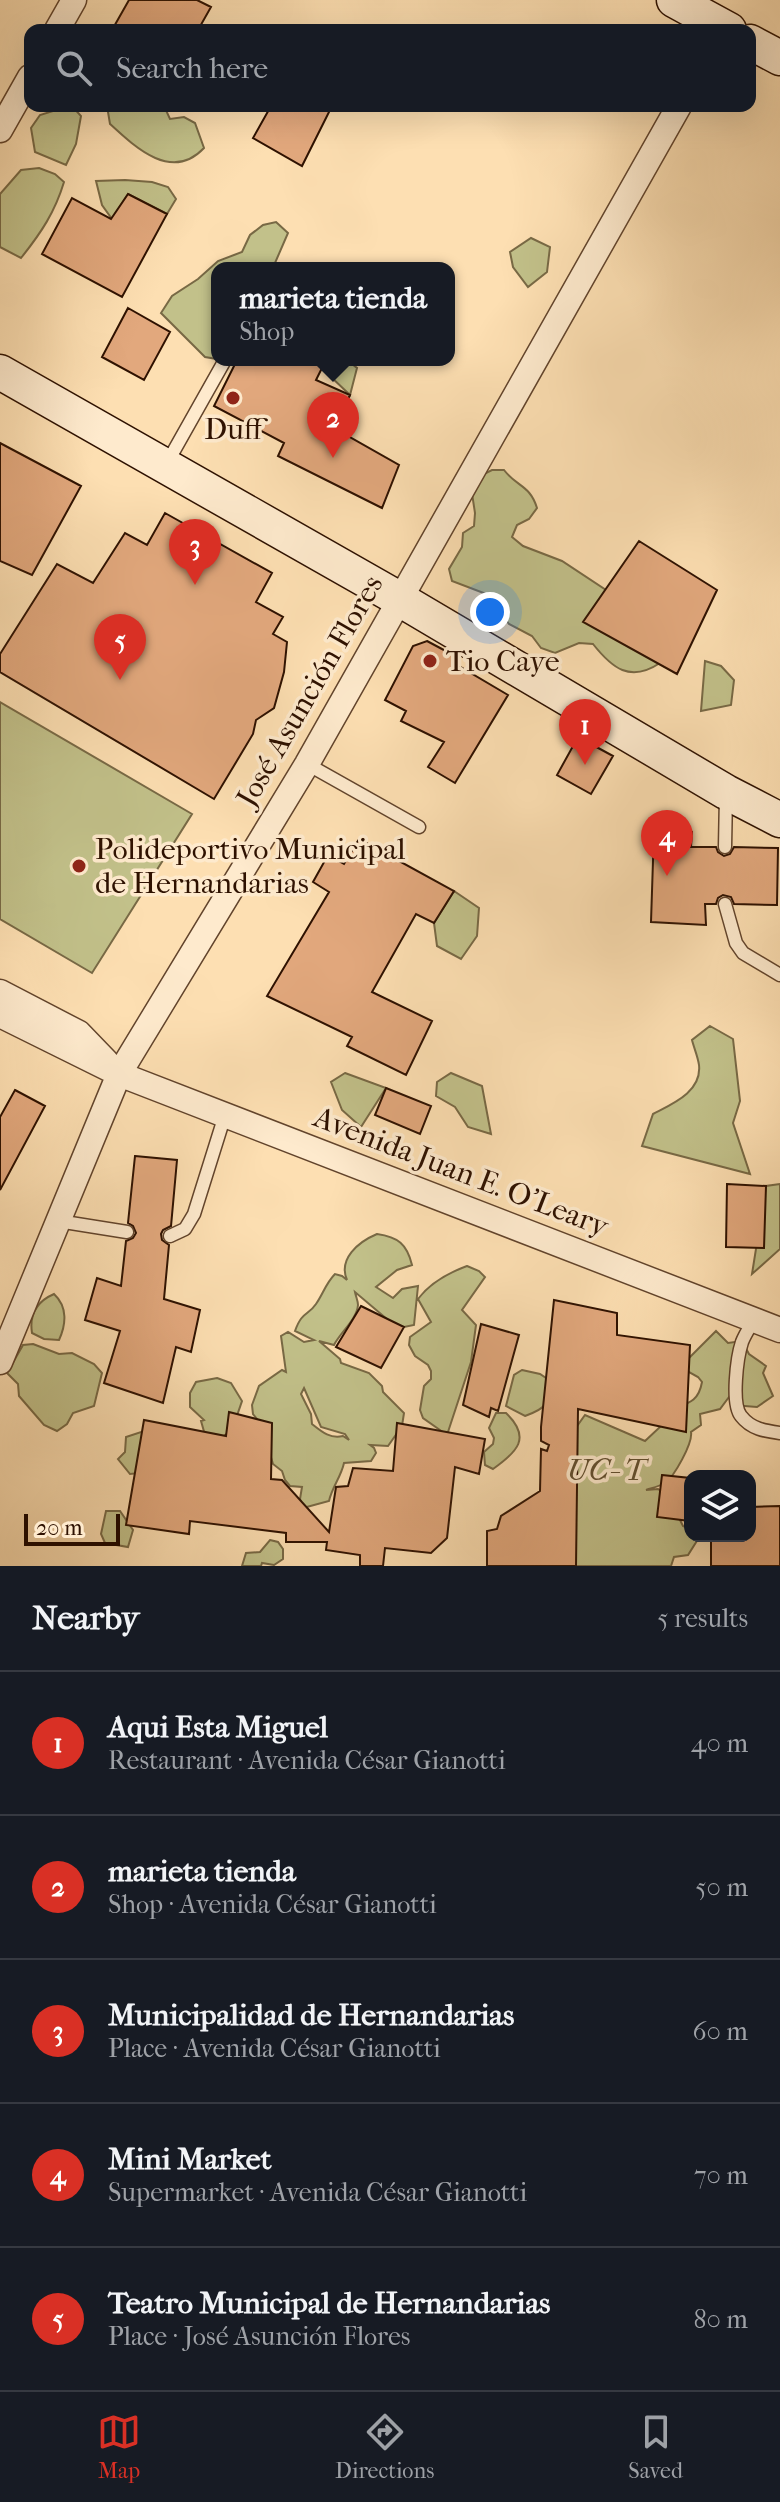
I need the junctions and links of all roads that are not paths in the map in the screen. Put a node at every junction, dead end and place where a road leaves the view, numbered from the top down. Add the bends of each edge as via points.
1 (74, 0) edge
2 (674, 0) edge
3 (60, 24) edge
4 (717, 24) edge
5 (756, 45) edge
6 (780, 58) edge
7 (24, 88) edge
8 (676, 112) edge
9 (0, 130) edge
10 (222, 366) edge
11 (0, 372) edge
12 (165, 466) junction
13 (401, 600) junction
14 (307, 764) junction
15 (726, 792) junction
16 (780, 820) edge
17 (419, 827) dead end
18 (725, 847) dead end
19 (725, 904) dead end
20 (780, 975) edge
21 (0, 992) edge
22 (0, 1015) edge
23 (119, 1074) junction
24 (225, 1115) junction
25 (58, 1221) junction
26 (127, 1232) dead end
27 (170, 1236) dead end
28 (754, 1320) junction
29 (780, 1330) edge
30 (0, 1362) edge
31 (780, 1433) edge

1 - 3 street
2 - 4 street
5 - 6 street
7 - 9 street
8 - 13 street, José Asunción Flores
10 - 12 lane
11 - 12 street
12 - 13 street
13 - 14 street, José Asunción Flores
13 - 15 street
14 - 17 lane
14 - 23 street, José Asunción Flores
15 - 16 street
15 - 18 lane
19 - 20 lane via 743,953
21 - 23 street via 79,1033
22 - 23 street, Avenida Juan E. O'Leary
23 - 24 street, Avenida Juan E. O'Leary
23 - 25 street, José Asunción Flores
24 - 27 lane via 194,1214 185,1229
24 - 28 street, Avenida Juan E. O'Leary
25 - 26 lane
25 - 30 street, José Asunción Flores
28 - 29 street, Avenida Juan E. O'Leary
28 - 31 lane via 738,1361 736,1408 757,1430

